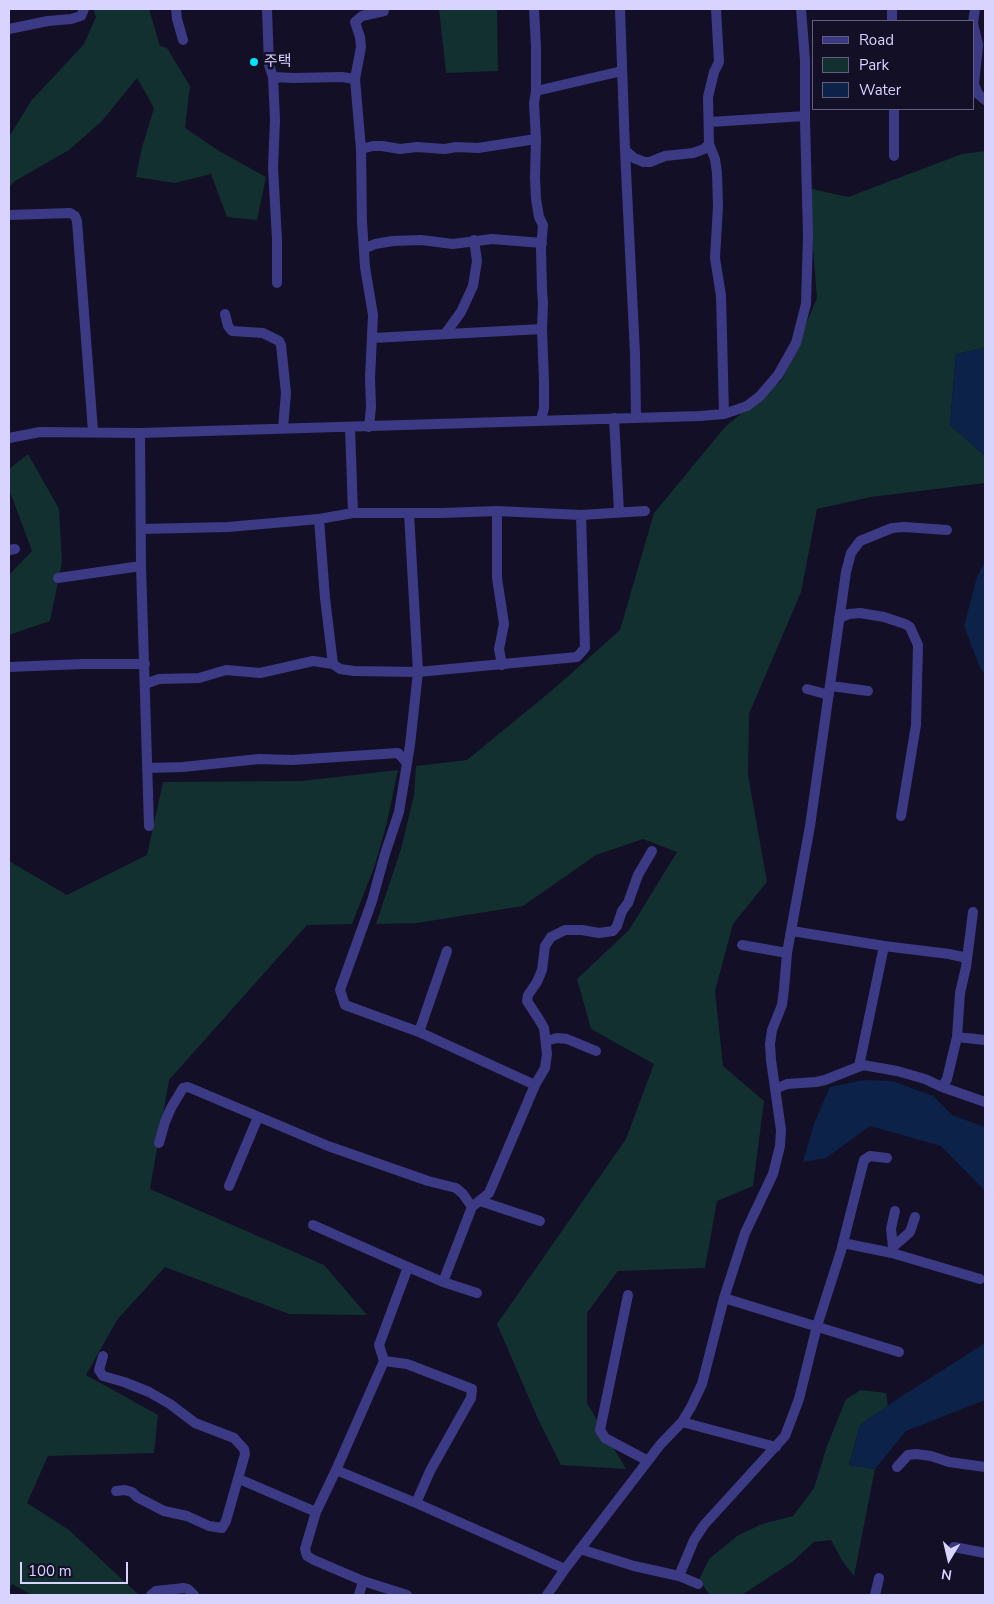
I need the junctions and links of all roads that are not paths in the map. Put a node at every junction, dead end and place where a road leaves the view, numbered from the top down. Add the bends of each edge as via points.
1 (84, 9) edge
2 (176, 9) edge
3 (267, 9) edge
4 (534, 9) edge
5 (620, 9) edge
6 (716, 9) edge
7 (802, 9) edge
8 (384, 11) dead end
9 (974, 27) edge
10 (9, 29) edge
11 (183, 40) dead end
12 (622, 71) junction
13 (274, 77) junction
14 (355, 79) junction
15 (974, 84) edge
16 (974, 84) edge
17 (536, 90) junction
18 (985, 100) edge
19 (894, 110) edge
20 (805, 116) junction
21 (710, 122) junction
22 (536, 139) junction
23 (709, 144) junction
24 (361, 149) junction
25 (625, 150) junction
26 (894, 156) dead end
27 (9, 216) edge
28 (474, 240) junction
29 (542, 243) junction
30 (364, 249) junction
31 (277, 283) dead end
32 (226, 314) dead end
33 (542, 329) junction
34 (445, 334) junction
35 (372, 338) junction
36 (724, 414) junction
37 (636, 417) junction
38 (614, 418) junction
39 (541, 420) junction
40 (350, 427) junction
41 (369, 427) junction
42 (283, 428) junction
43 (92, 431) junction
44 (140, 433) junction
45 (9, 438) edge
46 (497, 511) junction
47 (646, 511) dead end
48 (619, 512) junction
49 (353, 513) junction
50 (409, 513) junction
51 (581, 515) junction
52 (319, 519) junction
53 (142, 529) junction
54 (947, 530) dead end
55 (141, 566) junction
56 (58, 578) dead end
57 (839, 618) junction
58 (144, 664) junction
59 (333, 664) junction
60 (502, 665) junction
61 (9, 667) edge
62 (418, 672) junction
63 (145, 684) junction
64 (807, 689) dead end
65 (830, 691) junction
66 (868, 691) dead end
67 (407, 762) junction
68 (147, 768) junction
69 (901, 816) dead end
70 (148, 826) dead end
71 (652, 851) dead end
72 (973, 912) dead end
73 (792, 931) junction
74 (742, 945) dead end
75 (884, 946) junction
76 (448, 951) dead end
77 (787, 953) junction
78 (967, 958) junction
79 (419, 1032) junction
80 (957, 1037) junction
81 (985, 1040) edge
82 (546, 1041) junction
83 (596, 1051) dead end
84 (859, 1066) junction
85 (535, 1085) junction
86 (942, 1088) junction
87 (775, 1089) junction
88 (985, 1102) edge
89 (258, 1117) junction
90 (160, 1143) dead end
91 (887, 1158) dead end
92 (230, 1186) dead end
93 (476, 1204) junction
94 (895, 1211) dead end
95 (915, 1217) dead end
96 (540, 1221) dead end
97 (314, 1225) dead end
98 (843, 1243) junction
99 (893, 1250) junction
100 (408, 1267) junction
101 (980, 1279) dead end
102 (444, 1282) junction
103 (477, 1293) dead end
104 (628, 1294) dead end
105 (724, 1298) junction
106 (817, 1326) junction
107 (899, 1352) dead end
108 (103, 1356) dead end
109 (384, 1361) junction
110 (682, 1422) junction
111 (776, 1447) junction
112 (648, 1461) junction
113 (897, 1467) dead end
114 (985, 1467) edge
115 (336, 1470) junction
116 (239, 1479) junction
117 (116, 1491) dead end
118 (416, 1503) junction
119 (316, 1512) junction
120 (954, 1547) dead end
121 (580, 1549) junction
122 (985, 1553) edge
123 (565, 1569) junction
124 (679, 1576) junction
125 (879, 1578) dead end
126 (364, 1581) junction
127 (698, 1584) dead end
128 (151, 1595) edge
129 (194, 1595) edge
130 (359, 1595) edge
131 (407, 1595) edge
132 (547, 1595) edge
133 (875, 1595) edge

1 - 10 street via 81,16 71,20
2 - 11 street
3 - 13 street via 269,65
4 - 17 street
5 - 12 street
6 - 21 street via 719,62 708,97
7 - 20 street
8 - 14 street via 362,16 354,22 361,47
9 - 16 street via 978,45
12 - 17 street
12 - 25 street
13 - 14 street
13 - 31 street
14 - 24 street
15 - 18 street
17 - 22 street
19 - 26 street
20 - 21 street
20 - 36 street via 806,304 796,343 778,375 760,396 747,406
21 - 23 street
22 - 24 street via 478,148 373,146
22 - 29 street via 536,199 543,225
23 - 25 street via 693,153 664,156 650,162 634,158
23 - 36 street via 717,173 714,258 721,296
24 - 30 street
25 - 37 street
27 - 43 street via 70,213 75,216
28 - 29 street
28 - 30 street via 453,244 393,241
28 - 34 street via 477,261 473,286 461,312
29 - 33 street
30 - 35 street via 373,316
32 - 42 street via 232,331 263,333 279,340 286,393
33 - 34 street
33 - 39 street via 544,408
34 - 35 street
35 - 41 street
36 - 37 street
37 - 38 street
38 - 39 street
38 - 48 street
39 - 41 street
40 - 41 street
40 - 42 street
40 - 49 street
42 - 44 street
43 - 44 street
43 - 45 street via 40,432
44 - 53 street
46 - 50 street
46 - 51 street
46 - 60 street via 497,578 504,624 499,650
47 - 48 street
48 - 51 street
49 - 50 street
49 - 52 street
50 - 62 street
51 - 60 street via 585,648 577,657
52 - 53 street via 228,527
52 - 59 street
53 - 55 street
54 - 57 street via 892,528 860,541 851,553
55 - 56 street
55 - 58 street
57 - 65 street
57 - 69 street via 860,613 905,624 910,626 918,645 916,725
58 - 61 street
58 - 63 street
59 - 62 street via 354,670
59 - 63 street via 313,661 260,673 226,670 199,678 159,679
60 - 62 street
62 - 67 street
63 - 68 street
64 - 65 street
65 - 66 street
65 - 73 street
67 - 68 street via 398,753
67 - 79 street via 399,812 340,990 346,1005
68 - 70 street
71 - 82 street via 612,931 565,930 551,937 545,946 540,976 526,1001 540,1021
72 - 78 street
73 - 75 street
73 - 77 street
74 - 77 street
75 - 78 street
75 - 84 street
76 - 79 street
77 - 87 street via 782,1005 770,1044
78 - 80 street via 960,993
79 - 85 street
80 - 81 street
80 - 86 street
82 - 83 street via 567,1039
82 - 85 street via 546,1062
84 - 86 street via 897,1071
84 - 87 street via 825,1080 787,1084
85 - 93 street via 489,1193
86 - 88 street
87 - 105 street via 780,1146 773,1174 745,1233
89 - 90 street via 188,1087 183,1088 165,1122
89 - 92 street
89 - 93 street via 328,1146 456,1188
91 - 98 street via 870,1156 864,1160
93 - 96 street
93 - 102 street
94 - 99 street via 891,1229
95 - 99 street via 910,1232
97 - 100 street
98 - 99 street
98 - 106 street
99 - 101 street
100 - 102 street
100 - 109 street via 379,1345
102 - 103 street
104 - 112 street via 600,1430 605,1438
105 - 106 street
105 - 110 street via 702,1384
106 - 107 street
106 - 111 street via 799,1399 785,1436
108 - 116 street via 99,1370 103,1376 149,1392 195,1423 238,1440 245,1454
109 - 115 street
109 - 118 street via 407,1364 472,1389 471,1398
110 - 111 street
110 - 112 street
111 - 124 street via 704,1525
112 - 121 street
113 - 114 street via 908,1454 916,1454
115 - 118 street
115 - 119 street
116 - 117 street via 222,1528 164,1512 132,1492
116 - 119 street
118 - 123 street
119 - 126 street via 305,1549 307,1556
120 - 122 street
121 - 123 street
121 - 124 street
123 - 132 street
124 - 127 street
125 - 133 street
126 - 130 street
126 - 131 street
128 - 129 street via 156,1591 184,1588

